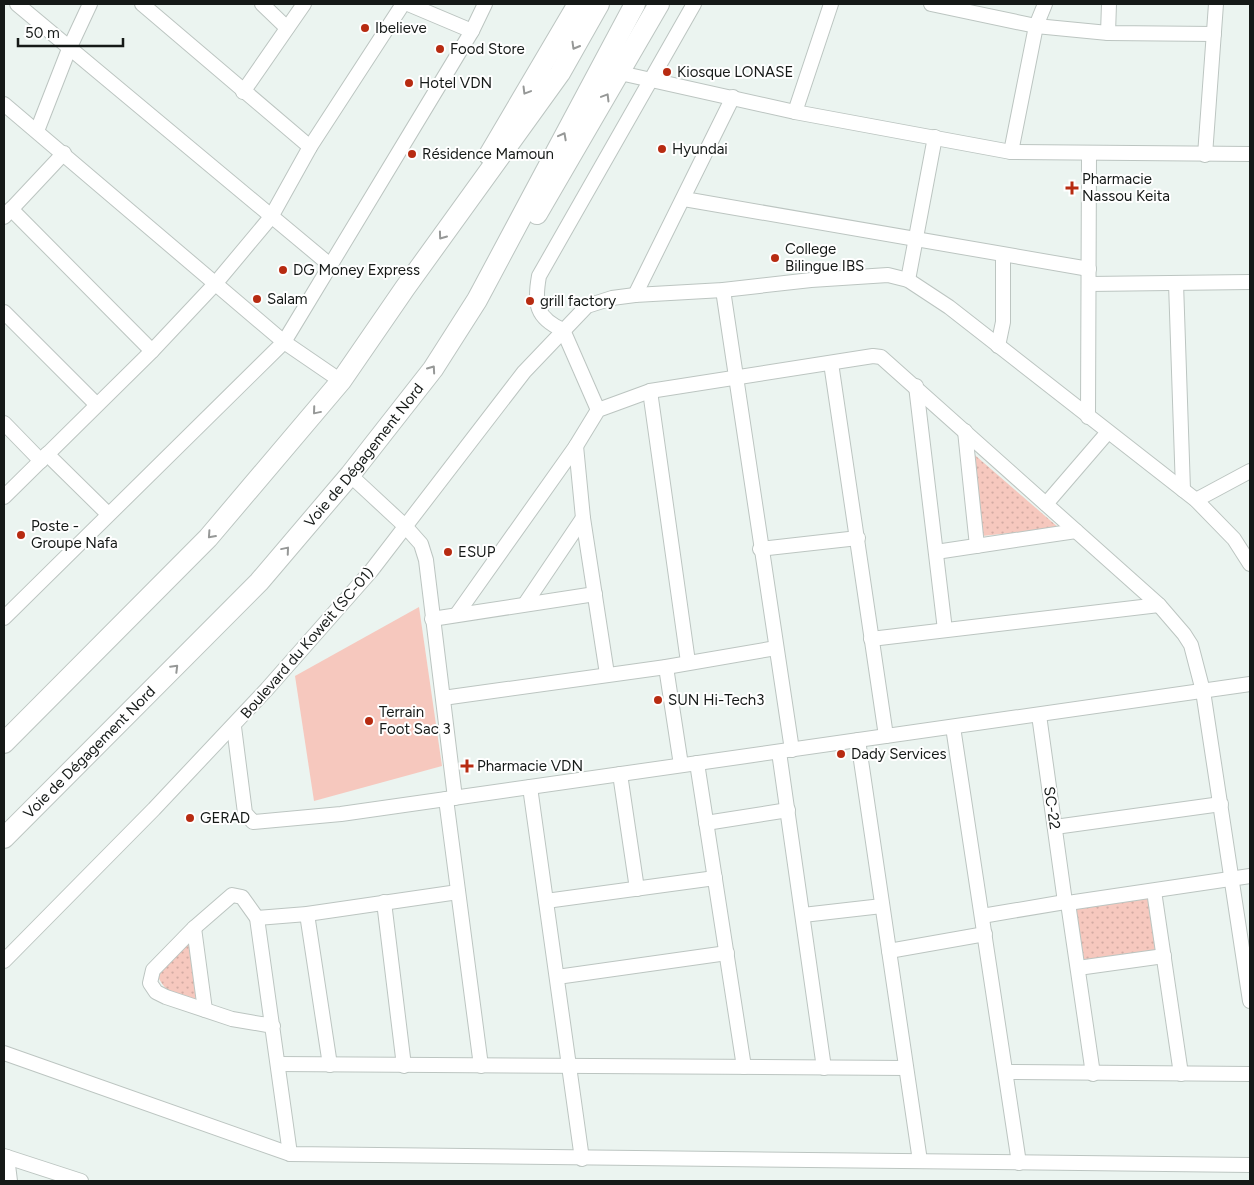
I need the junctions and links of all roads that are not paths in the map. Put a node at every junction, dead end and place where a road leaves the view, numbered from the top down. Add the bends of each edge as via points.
1 (16, 4) edge
2 (90, 4) edge
3 (142, 4) edge
4 (262, 4) edge
5 (304, 4) edge
6 (403, 4) edge
7 (408, 4) edge
8 (485, 4) edge
9 (578, 4) edge
10 (599, 4) edge
11 (635, 4) edge
12 (659, 4) edge
13 (694, 4) edge
14 (831, 4) edge
15 (934, 4) edge
16 (1045, 4) edge
17 (1109, 4) edge
18 (1216, 4) edge
19 (1036, 26) junction
20 (286, 28) junction
21 (472, 31) junction
22 (1108, 32) junction
23 (1214, 34) junction
24 (69, 49) junction
25 (620, 73) junction
26 (652, 80) junction
27 (243, 92) junction
28 (733, 97) junction
29 (4, 104) edge
30 (795, 112) junction
31 (37, 131) junction
32 (935, 137) junction
33 (310, 148) junction
34 (1011, 152) junction
35 (1090, 153) junction
36 (64, 154) junction
37 (1250, 154) edge
38 (1205, 155) junction
39 (684, 199) junction
40 (461, 210) junction
41 (7, 213) edge
42 (271, 217) junction
43 (916, 240) junction
44 (1003, 255) junction
45 (330, 265) junction
46 (1089, 269) junction
47 (908, 280) junction
48 (1250, 282) edge
49 (1176, 283) junction
50 (215, 284) junction
51 (1089, 284) junction
52 (723, 290) junction
53 (635, 295) junction
54 (477, 300) junction
55 (4, 312) edge
56 (563, 330) junction
57 (284, 342) junction
58 (998, 346) junction
59 (152, 351) junction
60 (831, 363) junction
61 (736, 376) junction
62 (341, 381) junction
63 (916, 386) junction
64 (650, 391) junction
65 (96, 404) junction
66 (598, 410) junction
67 (1088, 417) junction
68 (4, 423) edge
69 (965, 431) junction
70 (1108, 432) junction
71 (576, 446) junction
72 (44, 457) junction
73 (1250, 471) edge
74 (350, 475) junction
75 (1183, 490) junction
76 (4, 498) edge
77 (1196, 500) junction
78 (1046, 504) junction
79 (108, 514) junction
80 (583, 518) junction
81 (406, 526) junction
82 (1076, 531) junction
83 (858, 538) junction
84 (977, 546) junction
85 (760, 549) junction
86 (936, 552) junction
87 (1250, 564) edge
88 (596, 594) junction
89 (525, 604) junction
90 (1159, 605) junction
91 (456, 614) junction
92 (4, 618) edge
93 (432, 618) junction
94 (945, 630) junction
95 (871, 639) junction
96 (776, 648) junction
97 (688, 662) junction
98 (666, 667) junction
99 (607, 674) junction
100 (1250, 684) edge
101 (1203, 691) junction
102 (443, 698) junction
103 (1039, 714) junction
104 (234, 726) junction
105 (953, 727) junction
106 (886, 736) junction
107 (858, 740) junction
108 (4, 743) edge
109 (786, 751) junction
110 (697, 763) junction
111 (681, 766) junction
112 (620, 774) junction
113 (530, 787) junction
114 (450, 798) junction
115 (1221, 804) junction
116 (788, 810) junction
117 (706, 823) junction
118 (1054, 828) junction
119 (4, 838) edge
120 (1250, 876) edge
121 (715, 878) junction
122 (1232, 879) junction
123 (638, 889) junction
124 (1154, 891) junction
125 (458, 892) junction
126 (546, 901) junction
127 (384, 902) junction
128 (1067, 903) junction
129 (882, 906) junction
130 (307, 914) junction
131 (803, 915) junction
132 (982, 916) junction
133 (257, 918) junction
134 (194, 928) junction
135 (985, 934) junction
136 (889, 950) junction
137 (727, 953) junction
138 (1164, 956) junction
139 (4, 961) edge
140 (1078, 968) junction
141 (556, 977) junction
142 (1250, 1001) edge
143 (204, 1010) junction
144 (273, 1026) junction
145 (4, 1053) edge
146 (278, 1064) junction
147 (330, 1065) junction
148 (404, 1066) junction
149 (481, 1066) junction
150 (568, 1066) junction
151 (744, 1067) junction
152 (824, 1068) junction
153 (906, 1068) junction
154 (1006, 1072) junction
155 (1093, 1074) junction
156 (1182, 1074) junction
157 (1250, 1074) edge
158 (290, 1154) junction
159 (5, 1157) edge
160 (582, 1159) junction
161 (920, 1162) junction
162 (1019, 1163) junction
163 (1250, 1165) edge
164 (10, 1181) edge
165 (81, 1181) edge

1 - 24 street
2 - 24 street
3 - 27 street
4 - 20 street
5 - 20 street
6 - 33 street
7 - 21 street
8 - 21 street
9 -> 40 highway via 501,132
10 -> 40 highway via 560,73
54 -> 11 highway, Voie de Dégagement Nord
12 - 25 highway
13 - 26 street
14 - 30 street
15 - 19 street
16 - 19 street
17 - 22 street
18 - 23 street
19 - 22 street
19 - 34 street
20 - 27 street
21 - 45 street
22 - 23 street
23 - 38 street
24 - 31 street
24 - 42 street
25 - 26 street
54 -> 25 highway via 515,250
26 - 28 street
26 - 56 street via 539,276 536,295 541,315
27 - 33 street
28 - 30 street
28 - 39 street
29 - 31 street
30 - 32 street
31 - 36 street
32 - 34 street
32 - 43 street
33 - 42 street
34 - 35 street
35 - 38 street
35 - 46 street
36 - 41 street
36 - 50 street
37 - 38 street
39 - 43 street
39 - 53 street
40 -> 62 highway
41 - 59 street
42 - 45 street
42 - 50 street
43 - 44 street
43 - 47 street
44 - 46 street
44 - 58 street via 1003,322
45 - 57 street
46 - 51 street
47 - 52 street via 896,276 858,276
47 - 58 street via 950,307
48 - 49 street
49 - 51 street
49 - 75 street
50 - 57 street
50 - 59 street
51 - 67 street
52 - 53 street
52 - 61 street
53 - 56 street, Boulevard du Koweit (SC-01) via 587,306
74 -> 54 highway, Voie de Dégagement Nord via 433,369
55 - 65 street
56 - 66 street
56 - 81 street, Boulevard du Koweit (SC-01) via 524,372
57 - 62 street
57 - 79 street
58 - 67 street
59 - 65 street
60 - 61 street
60 - 63 street via 881,357
60 - 83 street
61 - 64 street
61 - 85 street
62 -> 108 highway via 208,538
63 - 69 street
63 - 86 street
64 - 66 street
64 - 97 street
65 - 72 street
66 - 71 street
67 - 70 street
68 - 72 street
69 - 78 street
69 - 84 street
70 - 75 street
70 - 78 street
71 - 80 street
71 - 91 street
72 - 76 street
72 - 79 street
73 - 77 street
74 - 81 street
119 -> 74 highway, Voie de Dégagement Nord via 253,589
75 - 77 street
77 - 87 street via 1234,539
78 - 82 street
79 - 92 street
80 - 88 street
80 - 89 street
81 - 93 street via 420,544 426,560
81 - 104 street, Boulevard du Koweit (SC-01) via 371,572
82 - 84 street
82 - 90 street
83 - 85 street
83 - 95 street
84 - 86 street
85 - 96 street
86 - 94 street
88 - 89 street
88 - 99 street
89 - 91 street
90 - 94 street
90 - 101 street via 1191,645
91 - 93 street
93 - 102 street
94 - 95 street
95 - 106 street
96 - 97 street
96 - 109 street
97 - 98 street
98 - 99 street
98 - 111 street
99 - 102 street
100 - 101 street
101 - 103 street
101 - 115 street
102 - 114 street
103 - 105 street
103 - 118 street, SC-22
104 - 114 street via 245,813 253,822 341,814
104 - 139 street, Boulevard du Koweit (SC-01)
105 - 106 street
105 - 132 street
106 - 107 street
107 - 109 street
107 - 129 street
109 - 110 street
109 - 116 street
110 - 111 street
110 - 117 street
111 - 112 street
112 - 113 street
112 - 123 street
113 - 114 street
113 - 126 street
114 - 125 street
115 - 118 street
115 - 122 street
116 - 117 street
116 - 131 street
117 - 121 street
118 - 128 street, SC-22
120 - 122 street
121 - 123 street
121 - 137 street
122 - 124 street
122 - 142 street
123 - 126 street
124 - 128 street
124 - 138 street
125 - 127 street
125 - 149 street
126 - 141 street
127 - 130 street
127 - 148 street
128 - 132 street
128 - 140 street, SC-22
129 - 131 street
129 - 136 street
130 - 133 street
130 - 147 street
131 - 152 street
132 - 135 street
133 - 134 street via 242,897 232,895
133 - 144 street
134 - 143 street
134 - 143 street via 153,970 150,983 160,995
135 - 136 street
135 - 154 street
136 - 153 street
137 - 141 street
137 - 151 street
138 - 140 street
138 - 156 street
140 - 155 street, SC-22
141 - 150 street
143 - 144 street via 240,1021
144 - 146 street
145 - 158 street
146 - 147 street
146 - 158 street
147 - 148 street
148 - 149 street
149 - 150 street
150 - 151 street
150 - 160 street
151 - 152 street
152 - 153 street
153 - 161 street
154 - 155 street
154 - 162 street
155 - 156 street
156 - 157 street
158 - 160 street
159 - 164 street
159 - 165 street
160 - 161 street
161 - 162 street
162 - 163 street

